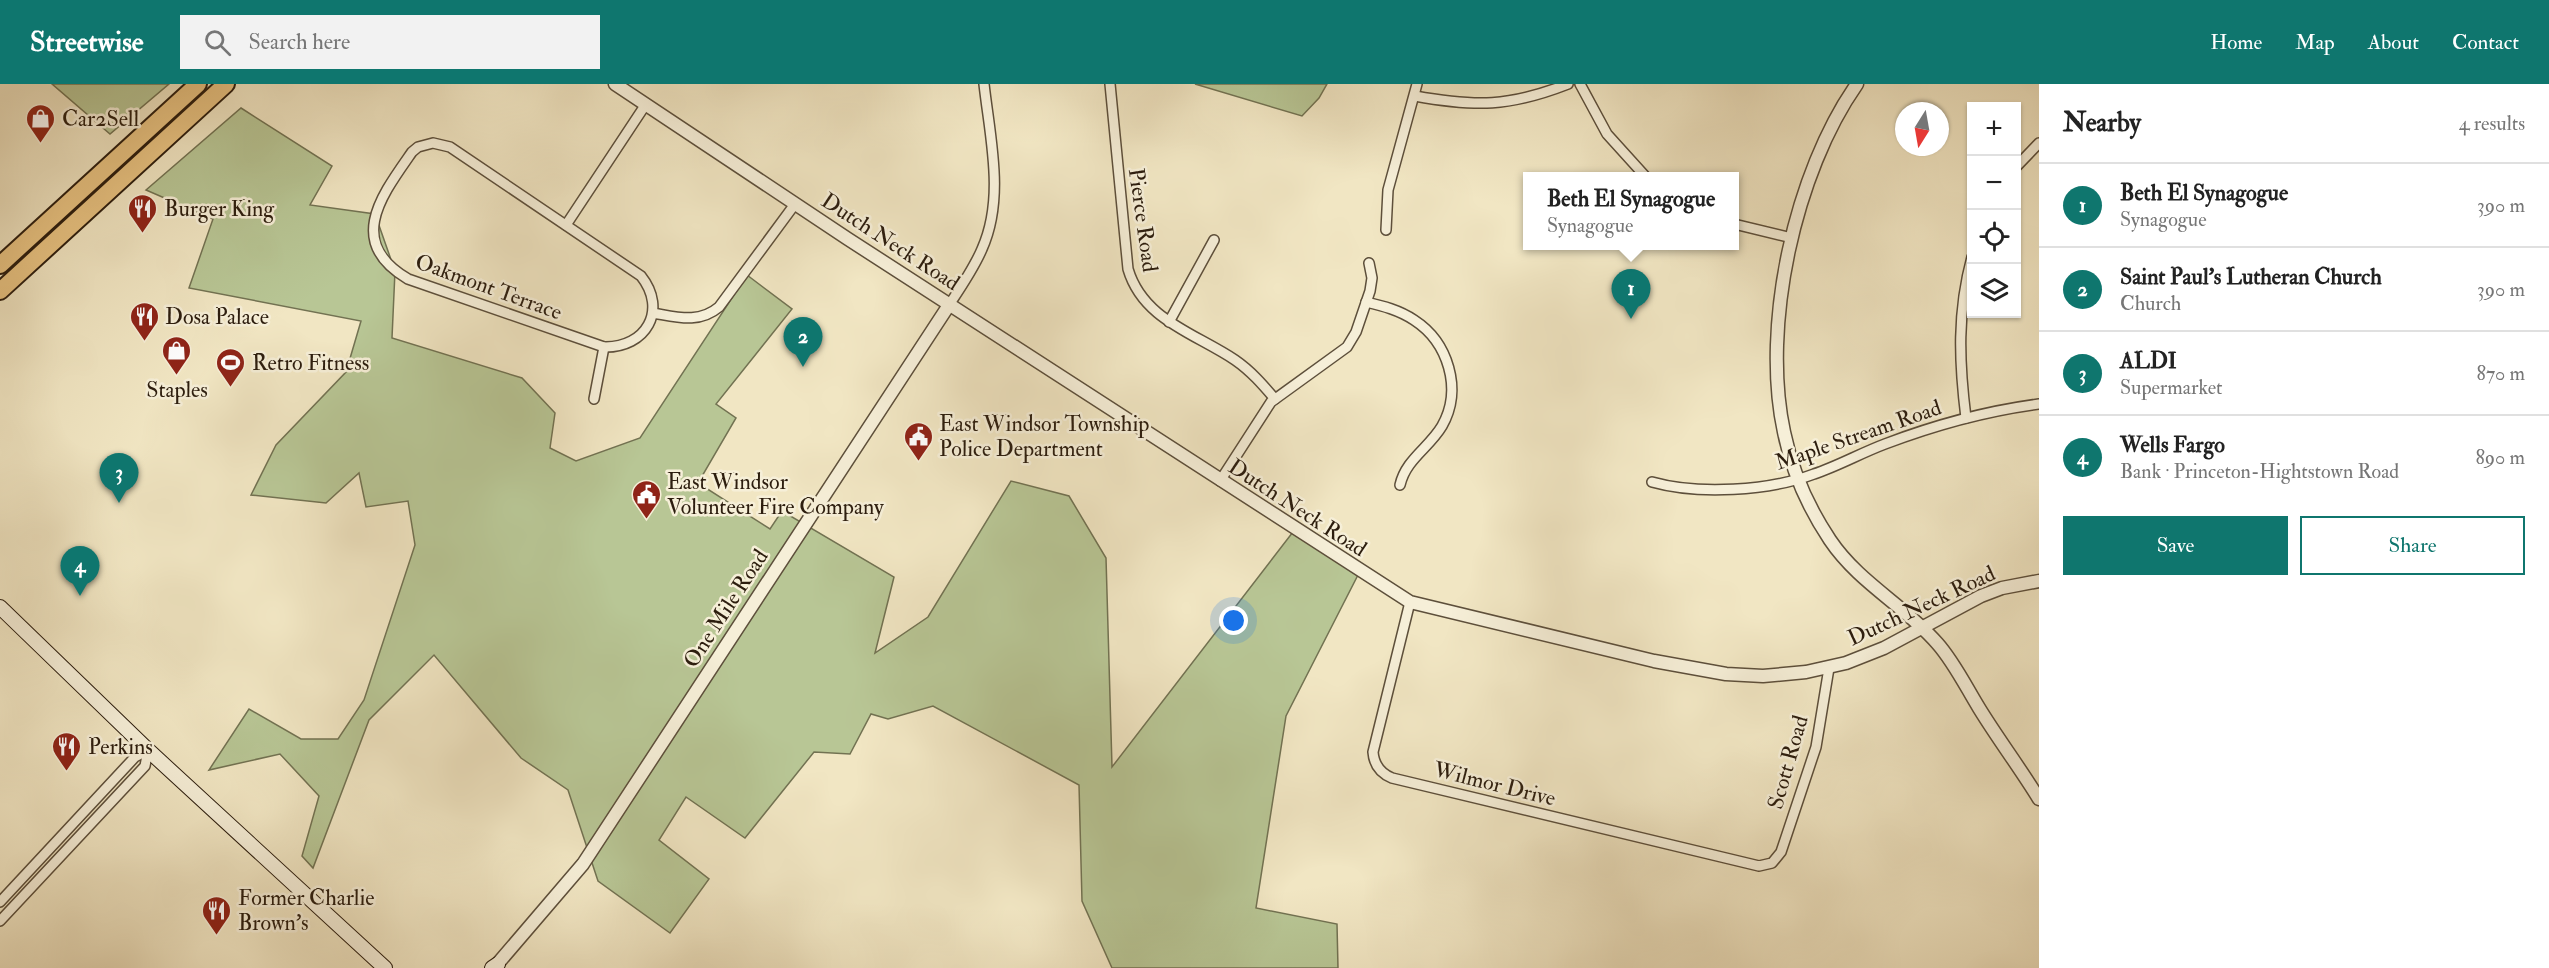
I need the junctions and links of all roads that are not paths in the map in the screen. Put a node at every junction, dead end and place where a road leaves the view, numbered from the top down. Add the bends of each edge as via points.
1 (198, 84) edge
2 (226, 84) edge
3 (615, 84) edge
4 (984, 84) edge
5 (1110, 84) edge
6 (1418, 84) edge
7 (1568, 84) edge
8 (1580, 84) edge
9 (1857, 84) edge
10 (1415, 96) junction
11 (646, 104) junction
12 (2039, 143) edge
13 (2021, 162) edge
14 (1640, 172) edge
15 (93, 181) junction
16 (795, 204) junction
17 (92, 207) junction
18 (566, 225) junction
19 (1739, 225) edge
20 (1386, 230) dead end
21 (1792, 238) junction
22 (1214, 240) dead end
23 (15, 251) junction
24 (1369, 263) dead end
25 (1970, 264) edge
26 (0, 265) edge
27 (14, 279) junction
28 (0, 291) edge
29 (1366, 302) junction
30 (949, 305) junction
31 (653, 313) junction
32 (1169, 322) junction
33 (604, 347) junction
34 (594, 399) dead end
35 (1275, 399) junction
36 (2039, 404) edge
37 (1966, 418) junction
38 (1798, 480) junction
39 (1220, 481) junction
40 (1652, 482) dead end
41 (1400, 485) dead end
42 (2039, 581) edge
43 (1410, 602) junction
44 (0, 607) edge
45 (1921, 627) junction
46 (1829, 668) junction
47 (148, 750) junction
48 (2039, 799) edge
49 (1772, 863) joint
50 (0, 902) edge
51 (0, 921) edge
52 (495, 966) edge
53 (385, 968) edge

1 - 15 highway
2 - 17 highway
3 - 11 street, Dutch Neck Road
4 - 30 street, One Mile Road via 994,184 993,213 982,249
5 - 32 street, Pierce Road via 1128,269 1141,299
6 - 10 street
7 - 10 street via 1497,103 1459,104
8 - 14 street via 1606,134
9 - 21 street via 1824,141
10 - 20 street via 1388,190
11 - 16 street, Dutch Neck Road
11 - 18 street
12 - 13 street
15 - 17 highway
15 - 23 highway
16 - 30 street, Dutch Neck Road
16 - 31 street via 712,313 689,319
17 - 27 highway
18 - 31 street, Oakmont Terrace via 641,276 652,296
18 - 33 street, Oakmont Terrace via 450,147 433,143 412,152 383,194 374,221 382,255 408,279
19 - 21 street
21 - 38 street via 1783,284 1778,379 1783,430
22 - 32 street
23 - 26 highway
23 - 27 highway
24 - 29 street via 1372,278
25 - 37 street via 1959,325
27 - 28 highway
29 - 35 street via 1347,347
29 - 41 street via 1397,311 1421,325 1439,344 1451,374 1447,415 1431,441 1408,464
30 - 39 street, Dutch Neck Road
30 - 52 street, One Mile Road via 583,864
31 - 33 street via 639,337 621,346
32 - 35 street, Pierce Road via 1235,360
33 - 34 street
35 - 39 street via 1259,417
36 - 37 street, Maple Stream Road
37 - 38 street, Maple Stream Road via 1884,444
38 - 40 street, Maple Stream Road via 1716,488
38 - 45 street via 1818,521 1841,555 1875,590
39 - 43 street, Dutch Neck Road
42 - 45 street, Dutch Neck Road via 1981,596
43 - 46 street, Dutch Neck Road via 1586,646 1713,672 1764,676
43 - 49 street, Wilmor Drive via 1373,752 1381,772 1392,778 1759,866
44 - 47 main road
45 - 46 street, Dutch Neck Road via 1875,652
45 - 48 street via 1939,645
46 - 49 street, Scott Road via 1816,747 1780,852
47 - 50 street via 135,757
47 - 51 street via 145,766
47 - 53 main road

